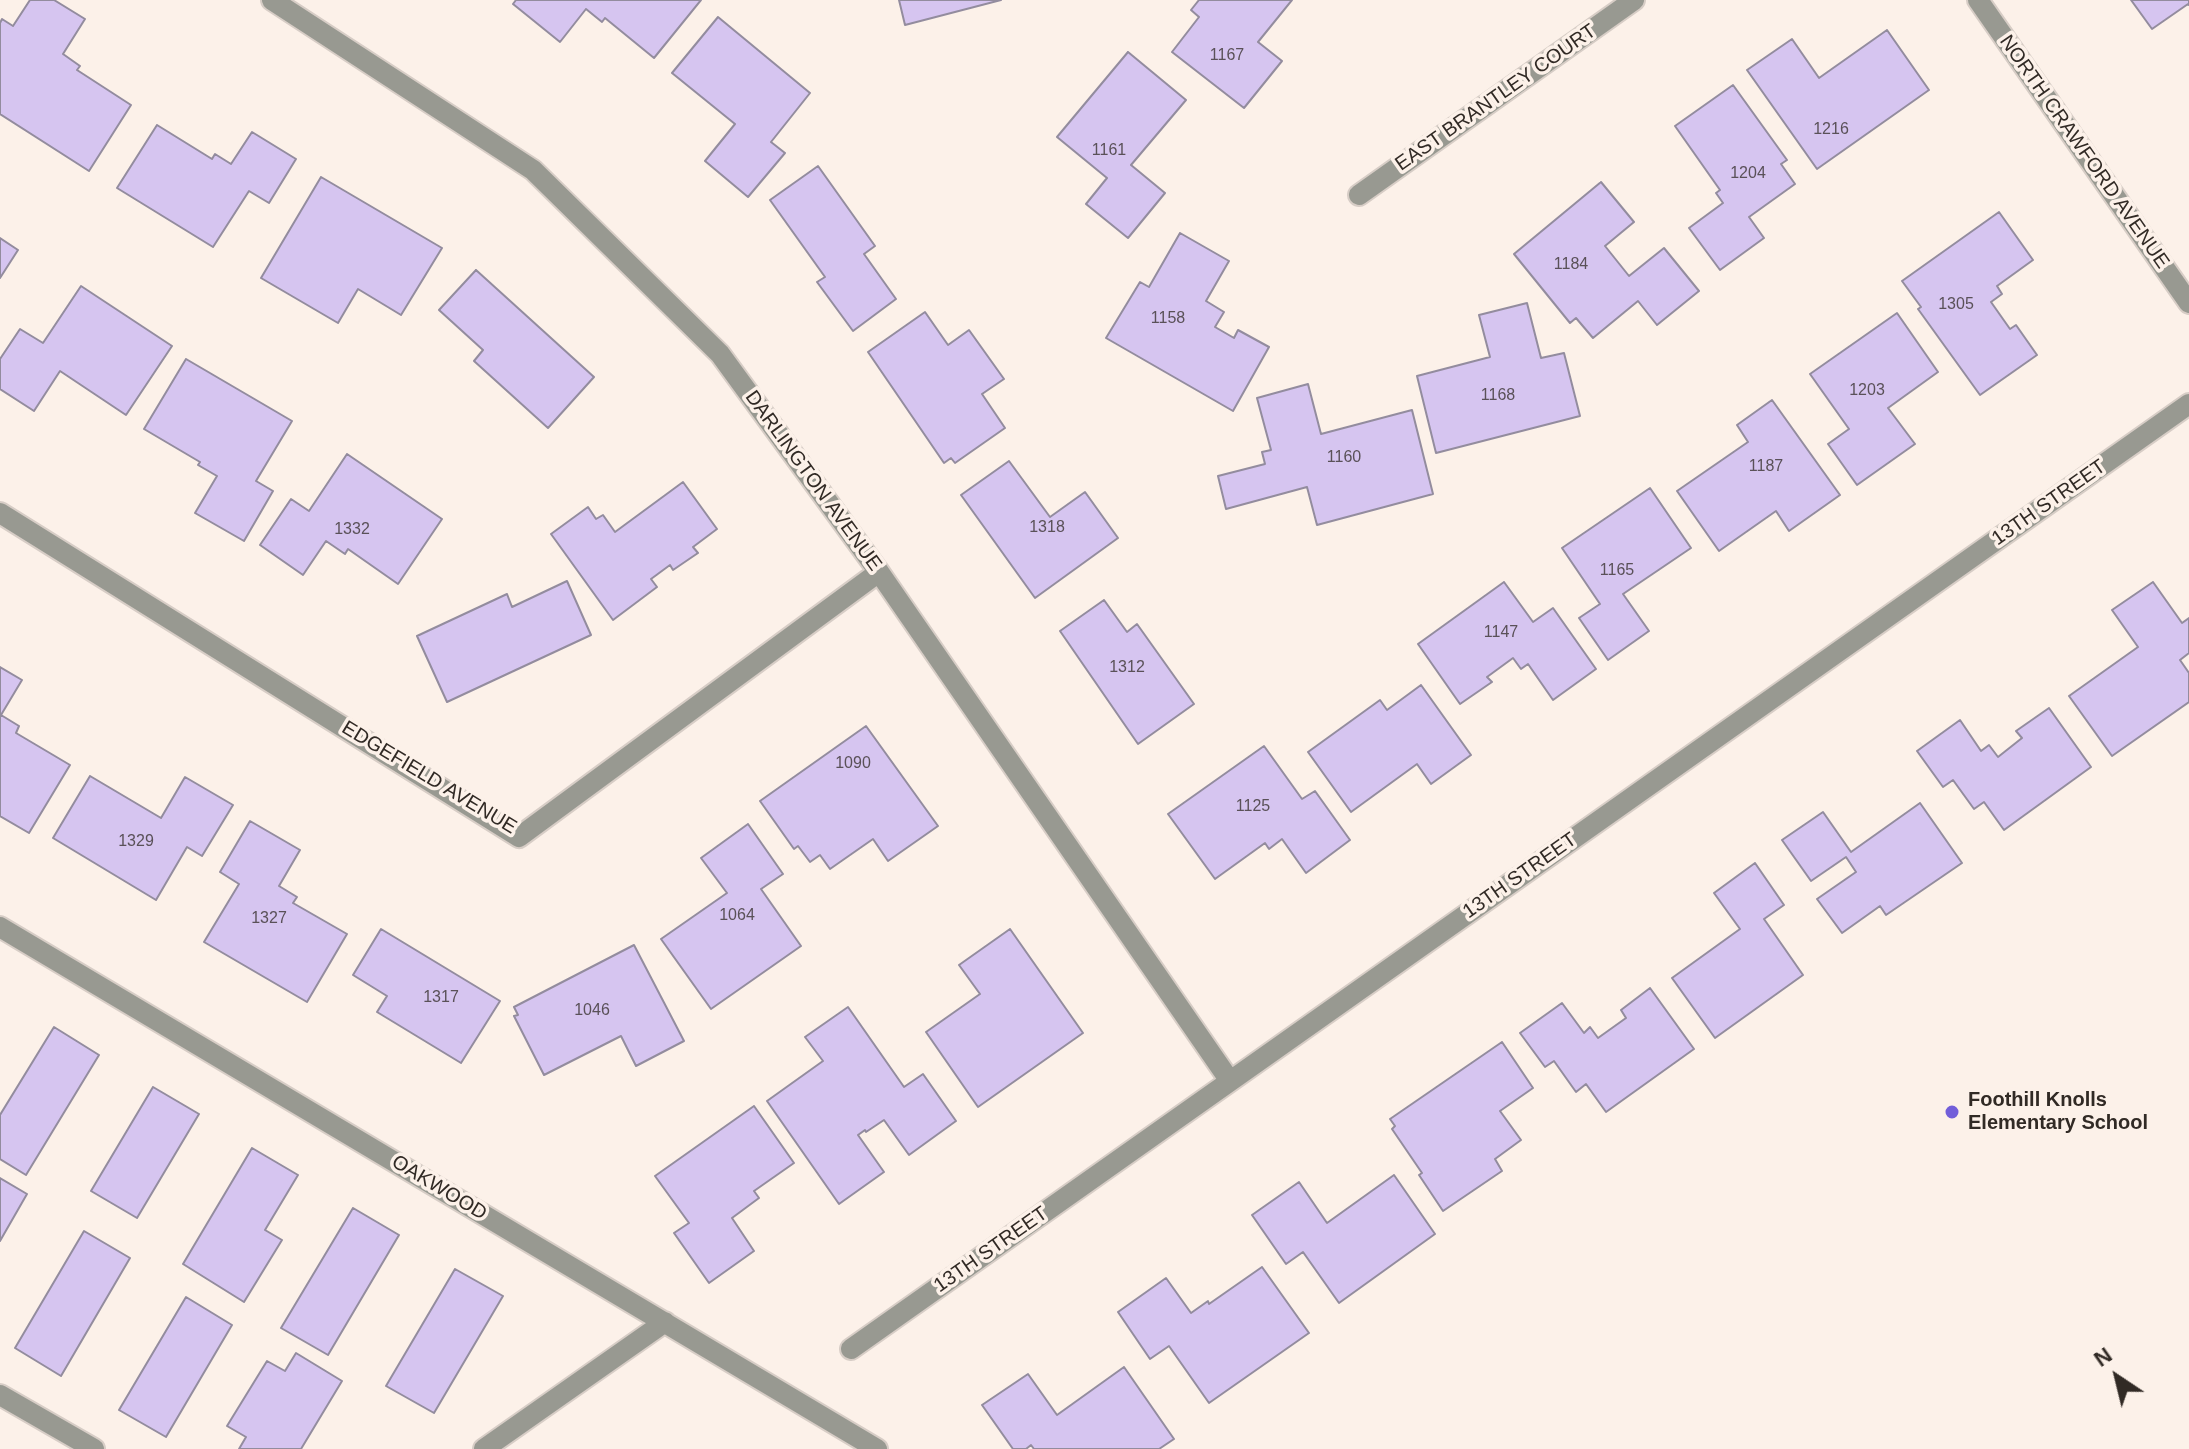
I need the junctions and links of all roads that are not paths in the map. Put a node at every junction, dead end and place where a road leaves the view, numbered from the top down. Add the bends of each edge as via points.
1 (272, 0) edge
2 (1634, 0) edge
3 (1978, 0) edge
4 (1359, 195) dead end
5 (2189, 303) edge
6 (2189, 404) edge
7 (0, 513) edge
8 (879, 572) junction
9 (0, 927) edge
10 (1230, 1081) junction
11 (665, 1322) junction
12 (851, 1349) dead end
13 (0, 1395) edge
14 (94, 1449) edge
15 (484, 1449) edge
16 (877, 1449) edge

1 - 8 street, DARLINGTON AVENUE via 533,170 720,354
2 - 4 street, EAST BRANTLEY COURT
3 - 5 street, NORTH CRAWFORD AVENUE
6 - 10 street, 13TH STREET
7 - 8 street, EDGEFIELD AVENUE via 519,837
8 - 10 street, DARLINGTON AVENUE
9 - 11 street, OAKWOOD
10 - 12 street, 13TH STREET
11 - 15 street
11 - 16 street, OAKWOOD
13 - 14 street

